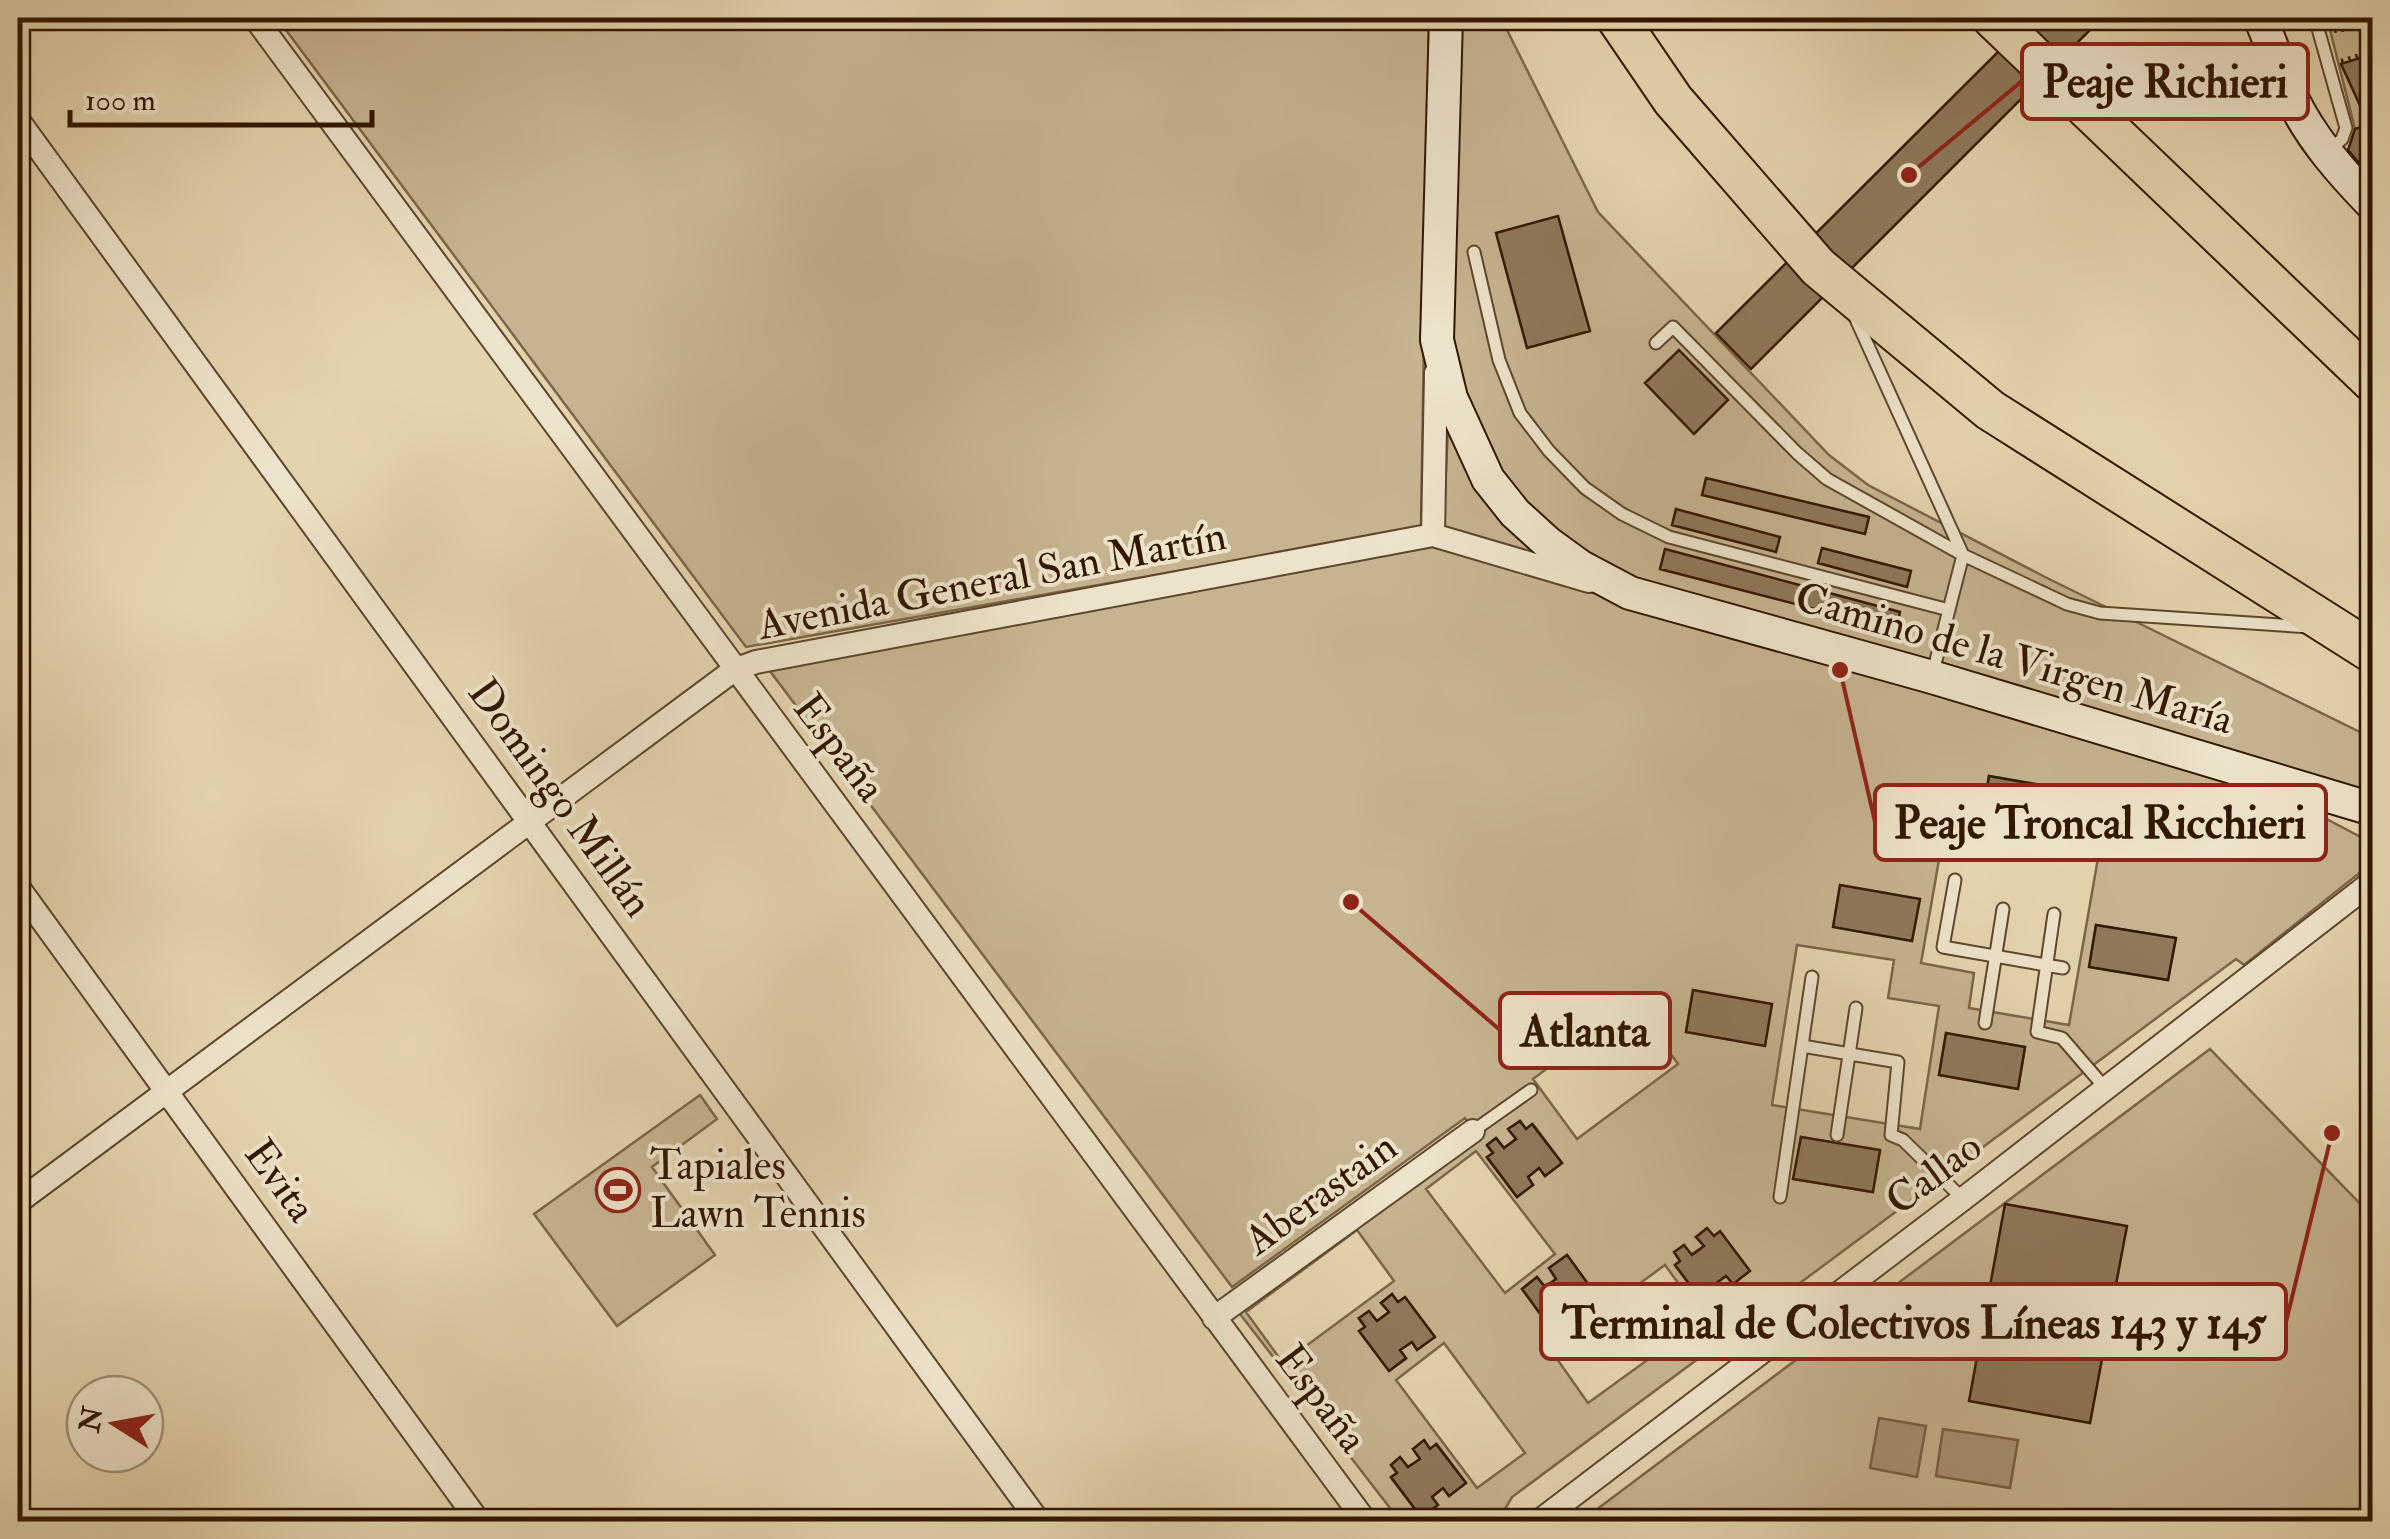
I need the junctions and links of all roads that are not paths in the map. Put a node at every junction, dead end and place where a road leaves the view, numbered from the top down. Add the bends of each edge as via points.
1 (255, 18) edge
2 (1446, 18) edge
3 (1617, 18) edge
4 (1994, 18) edge
5 (2316, 18) edge
6 (2268, 25) edge
7 (18, 120) edge
8 (2326, 153) junction
9 (2372, 204) edge
10 (1474, 252) dead end
11 (1843, 290) junction
12 (1436, 340) junction
13 (1656, 343) dead end
14 (2372, 381) edge
15 (1433, 535) junction
16 (1963, 555) junction
17 (1630, 593) junction
18 (1949, 610) junction
19 (2337, 628) junction
20 (2372, 652) edge
21 (734, 670) junction
22 (1932, 678) junction
23 (2372, 808) edge
24 (531, 823) junction
25 (1955, 880) dead end
26 (2372, 882) edge
27 (18, 886) edge
28 (2003, 909) dead end
29 (2054, 914) dead end
30 (1996, 956) junction
31 (2047, 965) junction
32 (2062, 968) dead end
33 (1812, 977) dead end
34 (1856, 1008) dead end
35 (1984, 1023) dead end
36 (1802, 1046) junction
37 (1848, 1054) junction
38 (2106, 1089) junction
39 (1531, 1090) dead end
40 (169, 1091) junction
41 (1473, 1131) joint
42 (1836, 1134) dead end
43 (1780, 1197) dead end
44 (1963, 1200) junction
45 (18, 1202) edge
46 (1214, 1318) junction
47 (1038, 1521) edge
48 (478, 1522) edge
49 (1366, 1522) edge
50 (1538, 1522) edge

1 - 21 street, España
2 - 12 street, Camino de la Virgen María
3 - 11 highway via 1673,100
4 - 14 highway
5 - 8 lane via 2346,128
6 - 8 street via 2294,101
7 - 24 street, Domingo Millán
8 - 9 street
10 - 18 lane via 1499,360 1520,413 1585,488 1668,538
11 - 16 lane
11 - 19 highway via 1990,410
12 - 15 street, Camino de la Virgen María
12 - 17 street, Camino de la Virgen María via 1451,398 1488,480 1548,543
13 - 16 lane via 1673,327 1827,479
15 - 17 street, Camino de la Virgen María
15 - 21 street, Avenida General San Martín
16 - 18 lane
16 - 19 lane via 2100,613
17 - 22 street, Camino de la Virgen María
18 - 22 lane
19 - 20 highway
21 - 24 street, Avenida General San Martín
21 - 46 street, España
22 - 23 street, Camino de la Virgen María
24 - 40 street, Avenida General San Martín
24 - 47 street, Domingo Millán
25 - 30 lane via 1943,947
26 - 38 street, Callao
27 - 40 street, Evita
28 - 30 lane
29 - 31 lane
30 - 31 lane
30 - 35 lane
31 - 32 lane
31 - 38 lane via 2037,1032 2062,1038
33 - 36 lane
34 - 37 lane
36 - 37 lane
36 - 43 lane
37 - 42 lane
37 - 44 lane via 1898,1062 1891,1135
38 - 44 street, Callao
39 - 41 lane
40 - 45 street, Avenida General San Martín
40 - 48 street, Evita
41 - 46 street, Aberastain
44 - 50 street, Callao
46 - 49 street, España

